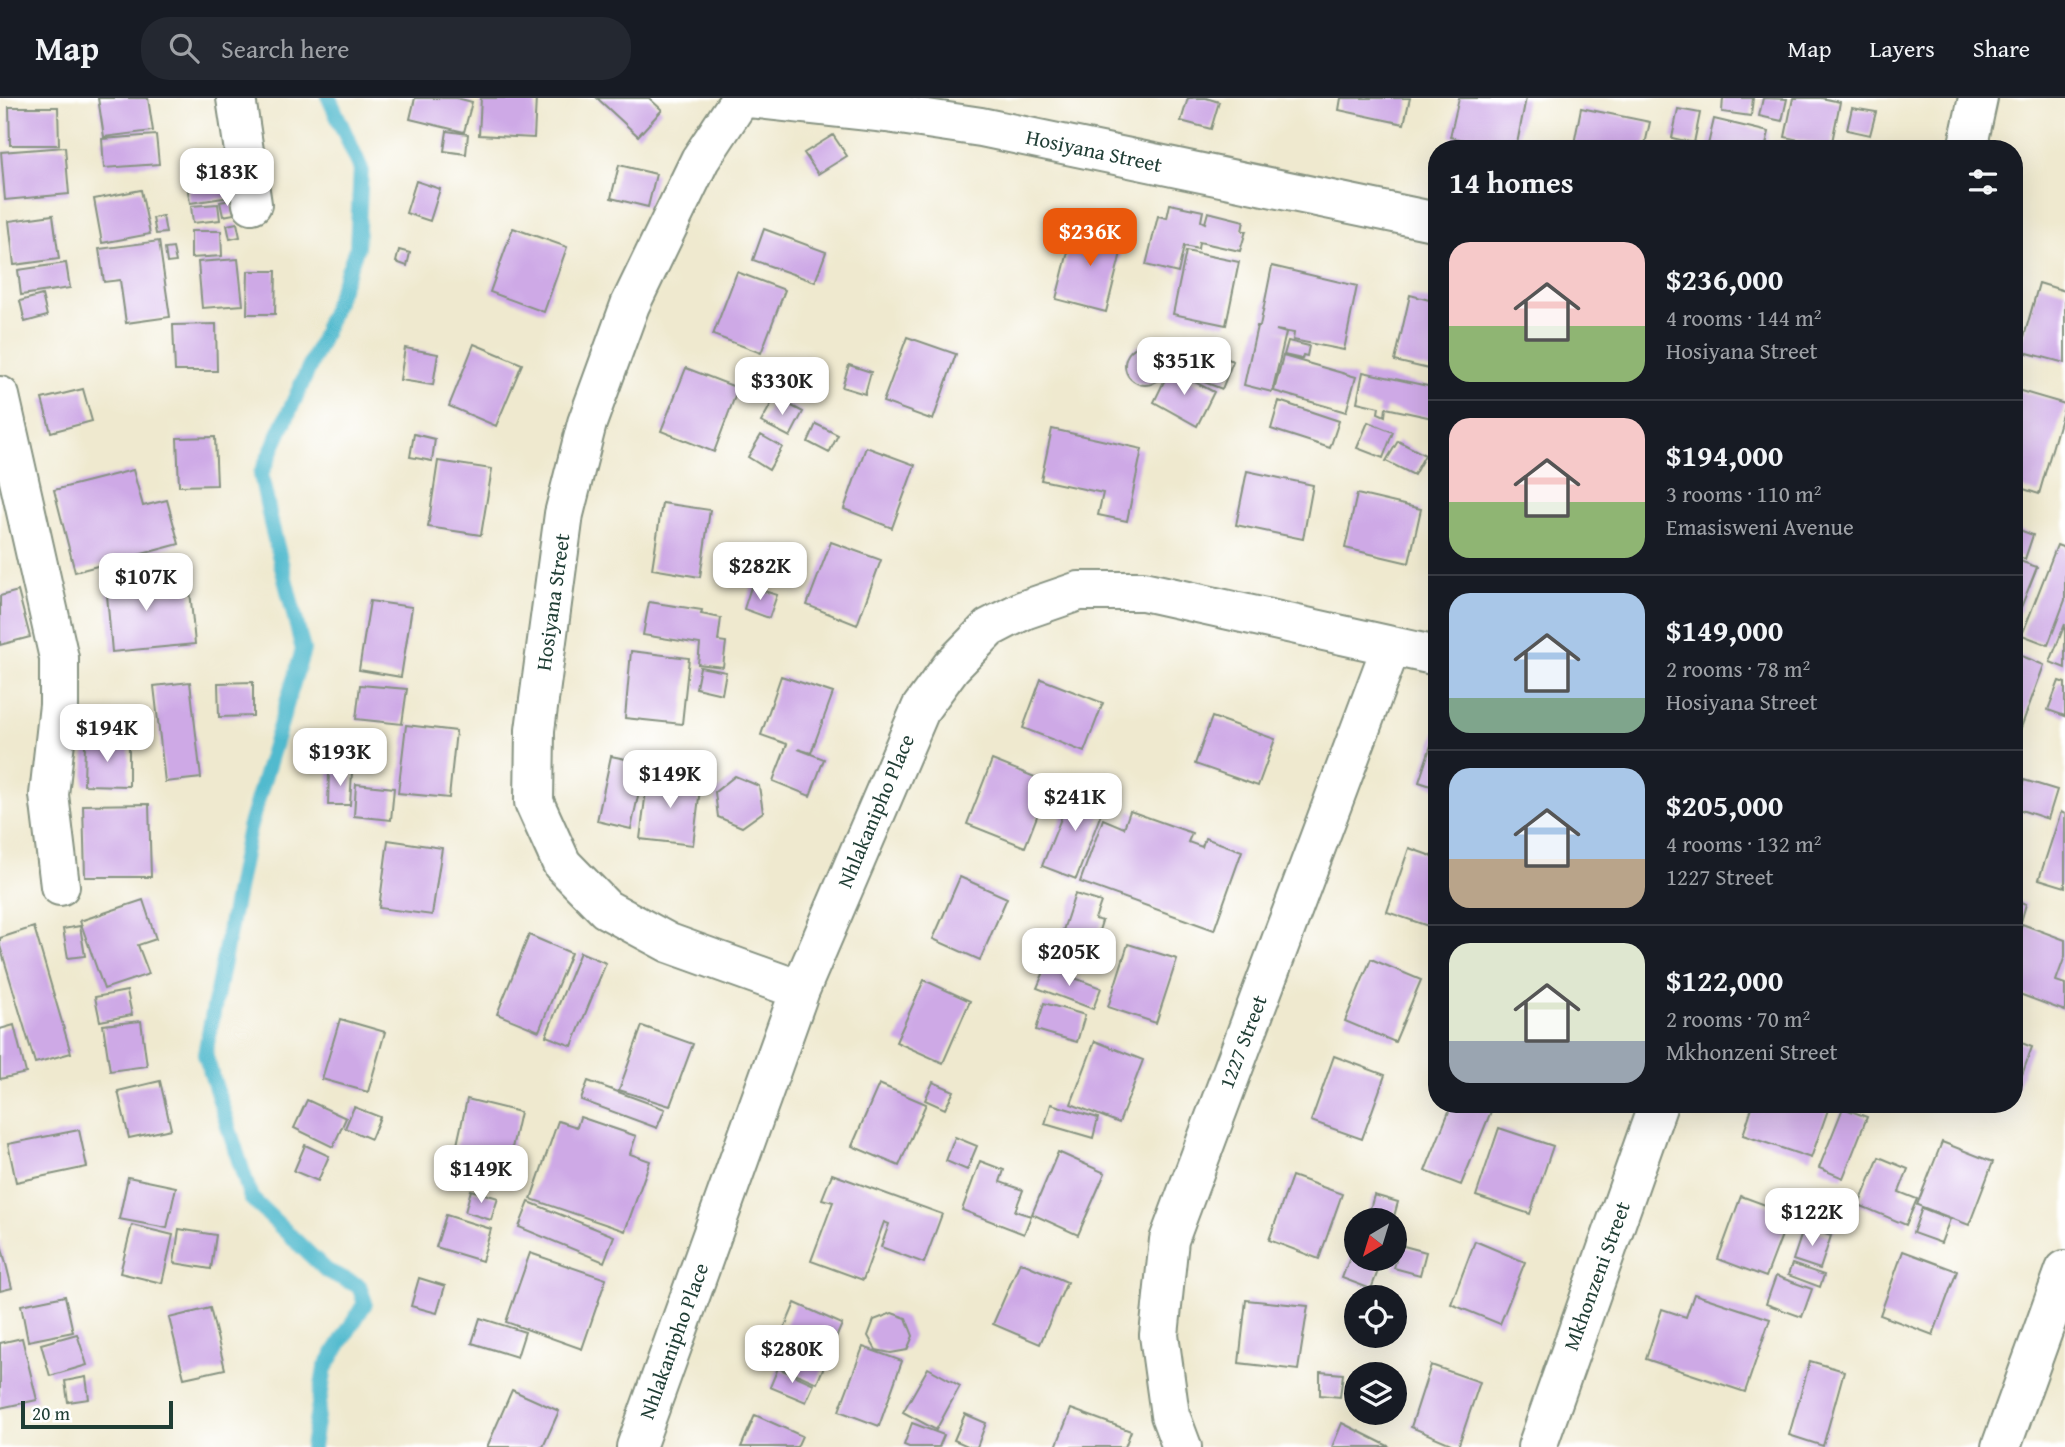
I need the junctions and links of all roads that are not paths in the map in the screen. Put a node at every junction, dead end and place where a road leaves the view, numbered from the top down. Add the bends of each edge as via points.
1 (236, 98) edge
2 (741, 98) edge
3 (749, 98) edge
4 (1978, 98) edge
5 (990, 112) edge
6 (1969, 140) edge
7 (251, 204) dead end
8 (1428, 220) edge
9 (0, 396) edge
10 (1391, 647) junction
11 (1428, 654) edge
12 (60, 886) dead end
13 (800, 990) junction
14 (1655, 1113) edge
15 (2065, 1270) edge
16 (636, 1447) edge
17 (1182, 1447) edge
18 (1536, 1447) edge
19 (2001, 1447) edge

1 - 7 street
2 - 13 street, Hosiyana Street via 700,160 629,305 587,423 562,527 536,730 534,802 562,864 606,909 669,943
3 - 5 street, Hosiyana Street via 887,113
4 - 6 street
5 - 8 street, Hosiyana Street
9 - 12 street via 59,658 49,795
10 - 11 street, Nhlakanipho Place
10 - 13 street, Nhlakanipho Place via 1143,591 1079,591 989,628 951,667 921,708
10 - 17 street, 1227 Street via 1169,1240 1159,1335 1170,1415
13 - 16 street, Nhlakanipho Place
14 - 18 street, Mkhonzeni Street
15 - 19 street

